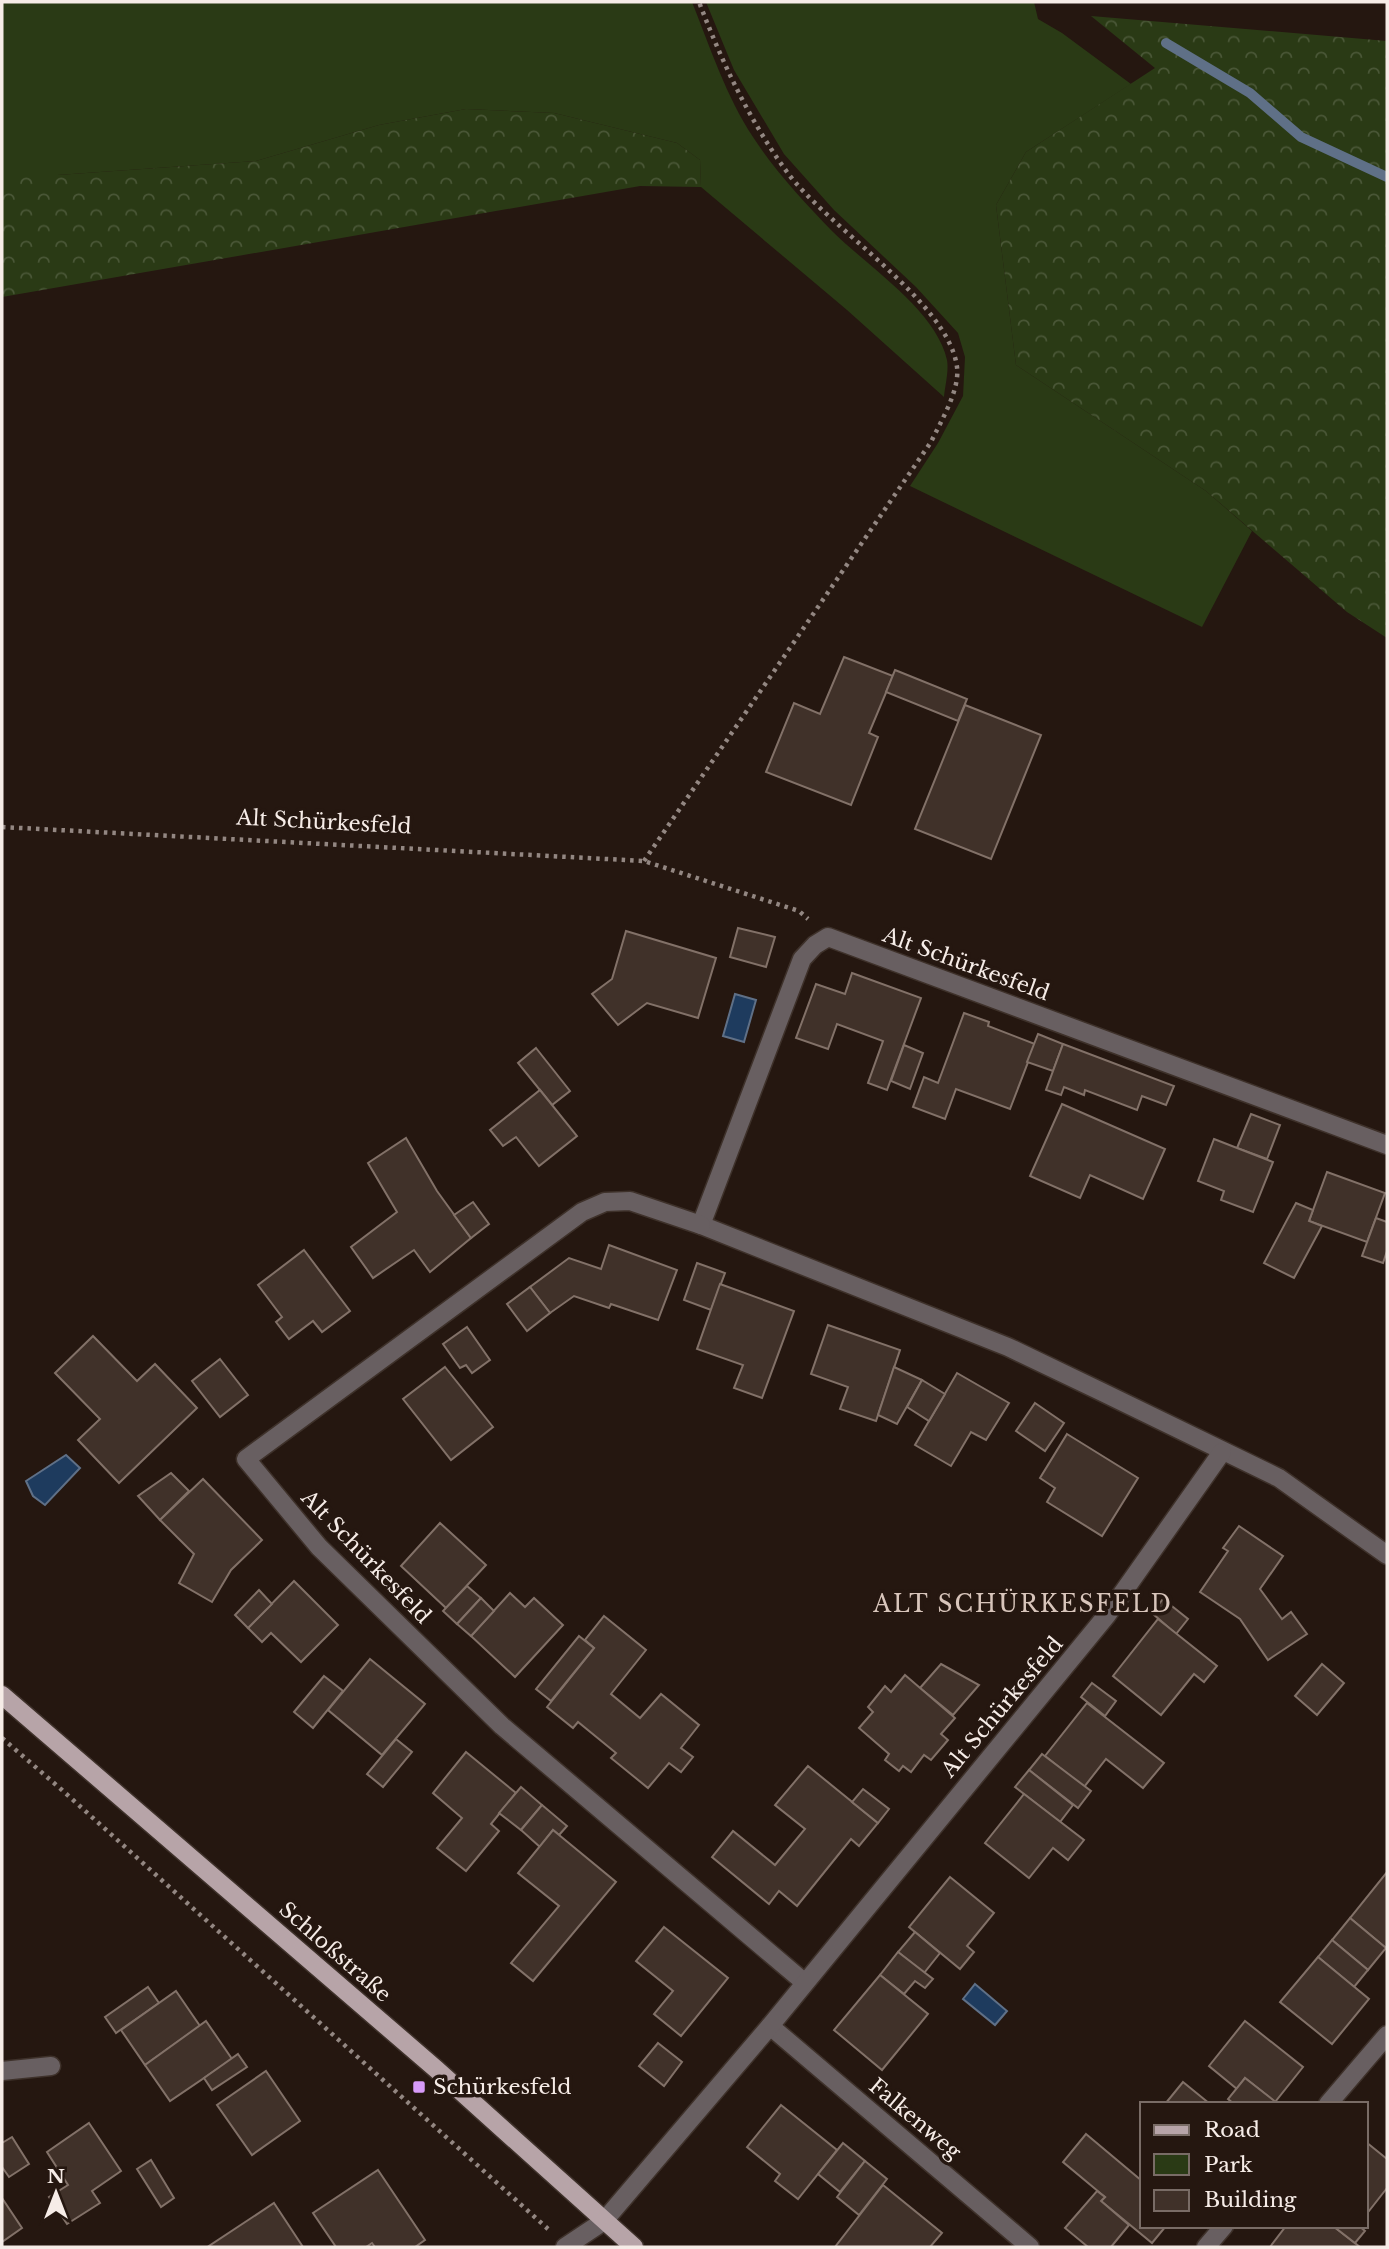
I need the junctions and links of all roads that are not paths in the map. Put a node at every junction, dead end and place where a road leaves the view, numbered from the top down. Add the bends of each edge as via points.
1 (1387, 1145) edge
2 (701, 1225) junction
3 (1222, 1452) junction
4 (1387, 1555) edge
5 (2, 1695) edge
6 (804, 1982) junction
7 (770, 2026) junction
8 (1387, 2035) edge
9 (51, 2066) dead end
10 (2, 2071) edge
11 (1330, 2102) edge
12 (604, 2221) junction
13 (1222, 2228) edge
14 (566, 2246) edge
15 (634, 2247) edge
16 (1030, 2247) edge
17 (1206, 2247) edge

1 - 2 street, Alt Schürkesfeld via 828,937 802,959
2 - 3 street, Alt Schürkesfeld via 1007,1347
2 - 6 street, Alt Schürkesfeld via 631,1201 605,1202 582,1212 246,1459 319,1547 502,1726
3 - 4 street, Alt Schürkesfeld via 1279,1478
3 - 6 street, Alt Schürkesfeld via 1107,1615
5 - 12 main road, Schloßstraße via 436,2069
6 - 7 street, Alt Schürkesfeld
7 - 12 street, Alt Schürkesfeld
7 - 16 street, Falkenweg
8 - 11 street
9 - 10 street
12 - 14 street, Alt Schürkesfeld
12 - 15 main road, Schloßstraße
13 - 17 street

